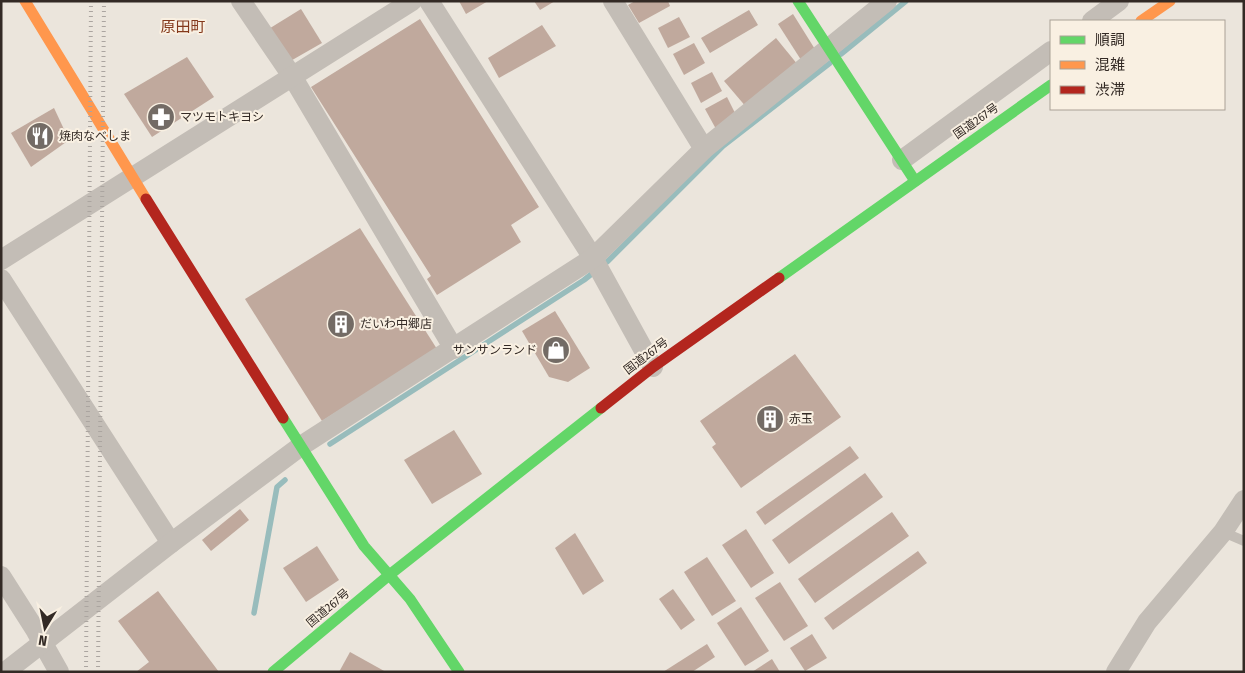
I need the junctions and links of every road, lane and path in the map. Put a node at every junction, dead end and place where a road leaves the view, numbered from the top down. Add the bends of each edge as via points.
1 (25, 1) edge
2 (241, 1) edge
3 (412, 1) edge
4 (429, 1) edge
5 (613, 1) edge
6 (798, 1) edge
7 (887, 1) edge
8 (1119, 1) edge
9 (1170, 1) edge
10 (1093, 20) edge
11 (1143, 20) edge
12 (1050, 52) edge
13 (832, 55) junction
14 (292, 76) junction
15 (1050, 86) edge
16 (704, 149) junction
17 (902, 160) junction
18 (132, 178) junction
19 (915, 181) junction
20 (1, 260) edge
21 (597, 265) junction
22 (1, 279) edge
23 (454, 349) junction
24 (653, 367) junction
25 (301, 446) junction
26 (1244, 500) edge
27 (1223, 532) junction
28 (1244, 541) edge
29 (171, 543) junction
30 (1, 576) edge
31 (388, 576) junction
32 (42, 643) junction
33 (5, 672) edge
34 (59, 672) edge
35 (273, 672) edge
36 (459, 672) edge
37 (1116, 672) edge

1 - 18 main road
2 - 14 street
3 - 14 street
4 - 21 street
5 - 16 street
6 - 13 main road
7 - 13 street
8 - 10 street
9 - 11 main road
12 - 17 street
13 - 16 street
13 - 17 main road
14 - 18 street
14 - 23 street
15 - 19 main road, 国道267号
16 - 21 street
17 - 19 main road
18 - 20 street
18 - 25 main road
19 - 24 main road, 国道267号
21 - 23 street
21 - 24 street
22 - 29 street
23 - 25 street
24 - 31 main road, 国道267号
25 - 29 street
25 - 31 main road via 364,546
26 - 27 street
27 - 28 lane
27 - 37 street via 1147,622
29 - 32 street
30 - 32 street
31 - 35 main road, 国道267号
31 - 36 main road via 410,599
32 - 33 street
32 - 34 street

